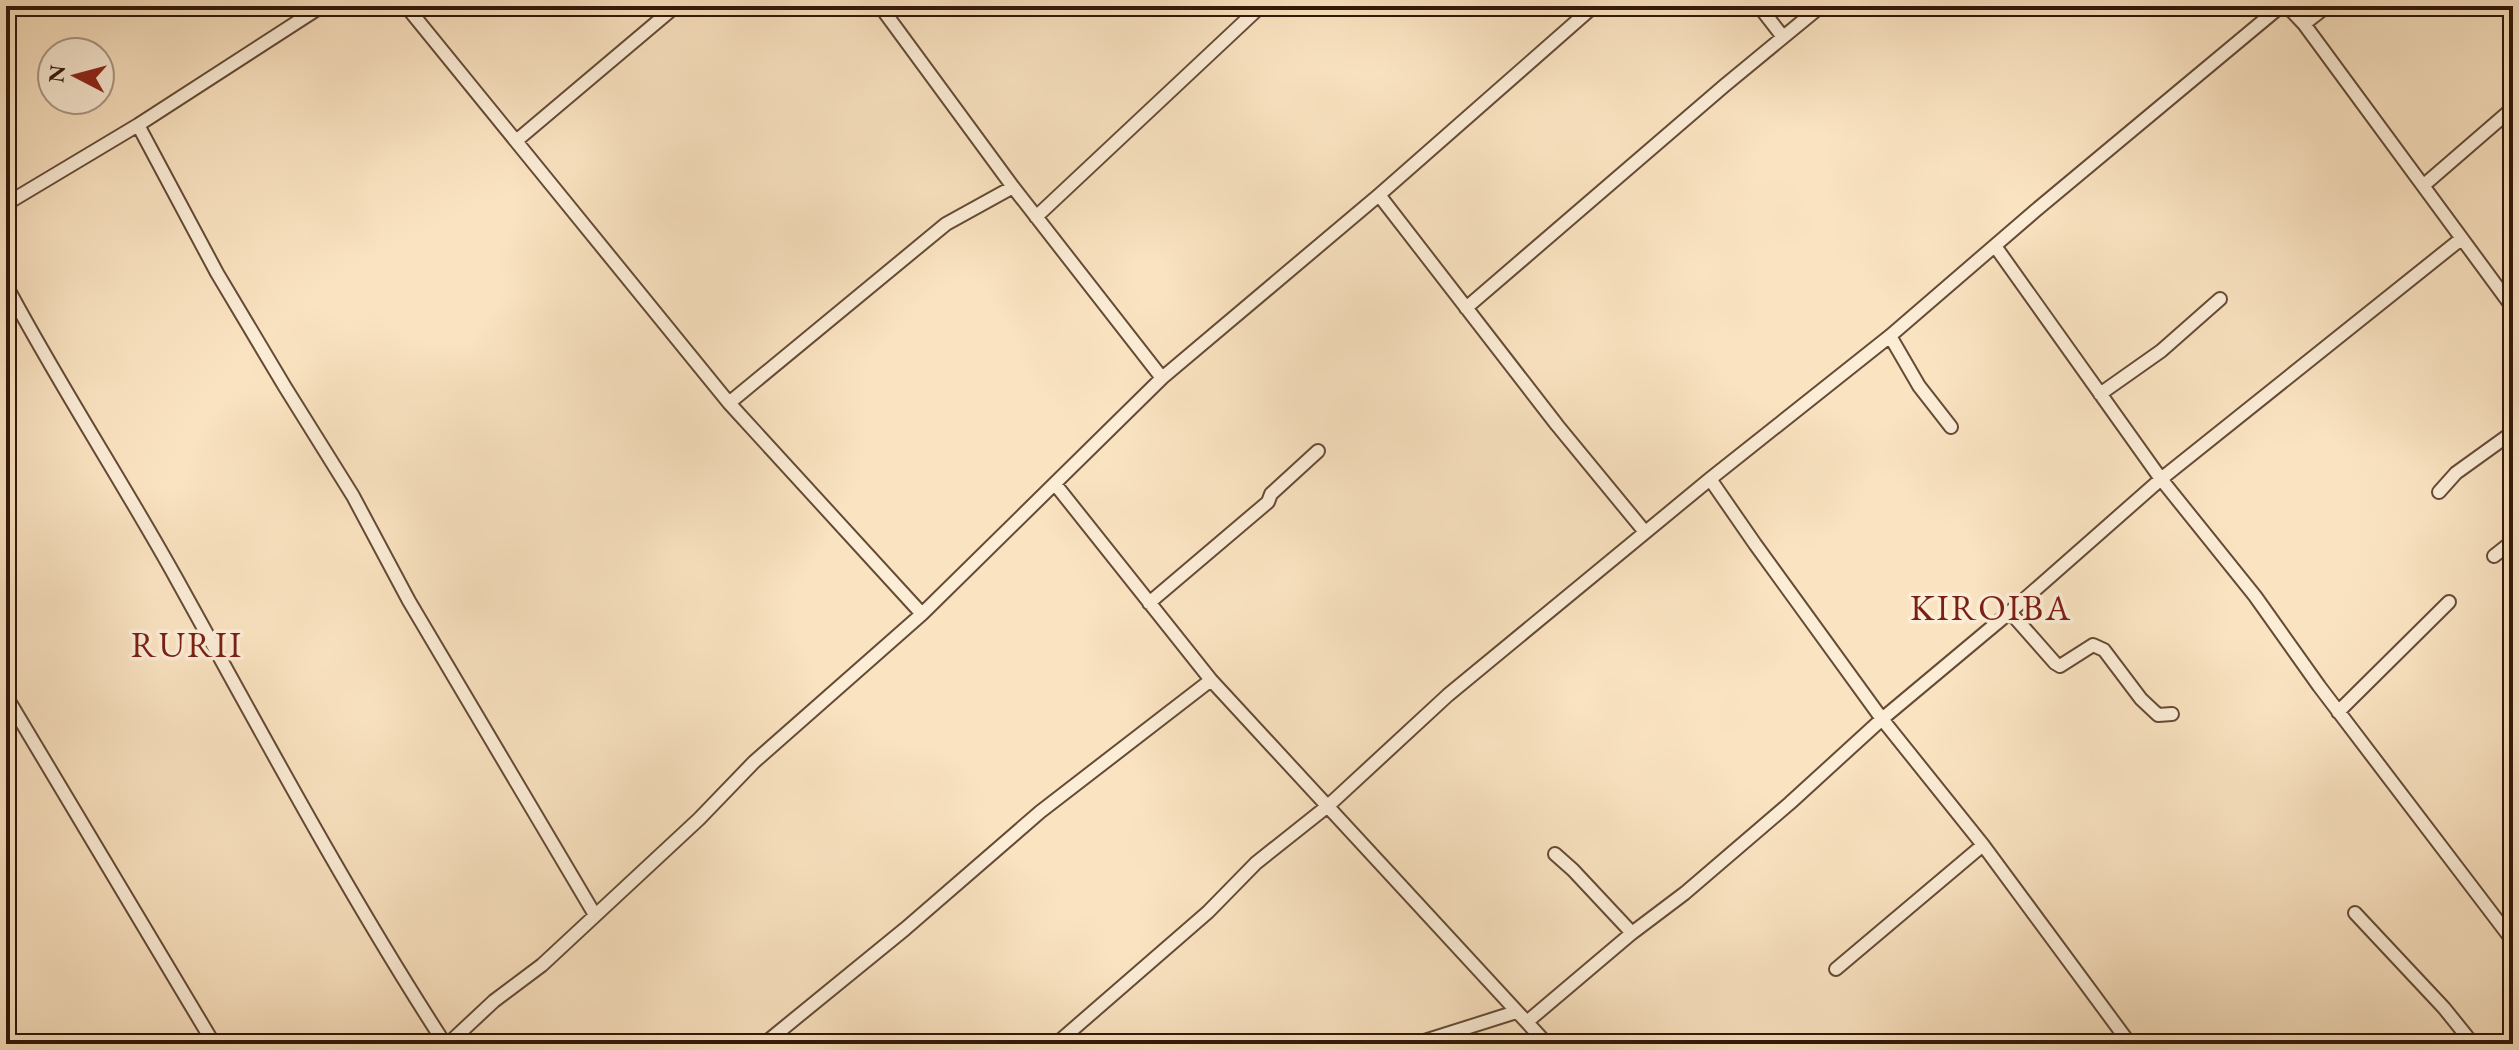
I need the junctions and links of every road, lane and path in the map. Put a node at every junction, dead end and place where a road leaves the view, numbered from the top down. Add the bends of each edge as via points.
1 (322, 6) edge
2 (406, 6) edge
3 (676, 6) edge
4 (880, 6) edge
5 (1261, 6) edge
6 (1594, 6) edge
7 (1759, 6) edge
8 (1821, 6) edge
9 (2284, 6) edge
10 (2327, 6) edge
11 (2304, 24) junction
12 (1783, 37) junction
13 (2513, 108) edge
14 (138, 125) junction
15 (516, 141) junction
16 (2424, 185) junction
17 (1013, 187) junction
18 (1379, 195) junction
19 (6, 204) edge
20 (1036, 217) junction
21 (2461, 239) junction
22 (1995, 246) junction
23 (6, 285) edge
24 (2220, 299) dead end
25 (1466, 308) junction
26 (2513, 308) edge
27 (1890, 336) junction
28 (1162, 378) junction
29 (2100, 394) junction
30 (729, 403) junction
31 (1951, 427) dead end
32 (2513, 432) edge
33 (1318, 451) dead end
34 (1710, 479) junction
35 (2161, 479) junction
36 (1055, 484) junction
37 (2439, 492) dead end
38 (1645, 532) junction
39 (2513, 541) edge
40 (2494, 556) dead end
41 (2449, 602) dead end
42 (1149, 603) junction
43 (2010, 612) junction
44 (922, 614) junction
45 (1211, 680) junction
46 (6, 696) edge
47 (2338, 712) junction
48 (2172, 714) dead end
49 (1882, 719) junction
50 (1329, 805) junction
51 (1983, 845) junction
52 (1555, 854) dead end
53 (2355, 913) dead end
54 (595, 915) junction
55 (1632, 933) junction
56 (2513, 941) edge
57 (1836, 969) dead end
58 (1516, 1012) junction
59 (1528, 1021) junction
60 (214, 1044) edge
61 (447, 1044) edge
62 (764, 1044) edge
63 (1056, 1044) edge
64 (1415, 1044) edge
65 (1547, 1044) edge
66 (2130, 1044) edge
67 (2473, 1044) edge

1 - 14 street
2 - 15 street
3 - 15 street
4 - 17 street
5 - 20 street
6 - 18 street
7 - 12 street
8 - 12 street
9 - 11 street
9 - 22 street
10 - 11 street
11 - 16 street
12 - 25 street
13 - 16 street
14 - 19 street
14 - 54 street via 217,273 353,496 409,601
15 - 30 street
16 - 21 street
17 - 20 street
17 - 30 street via 946,224
18 - 25 street
18 - 28 street
20 - 28 street
21 - 26 street
21 - 35 street
22 - 27 street
22 - 29 street
23 - 61 street via 389,959
24 - 29 street via 2161,351
25 - 38 street
27 - 31 street
27 - 34 street
28 - 36 street
29 - 35 street
30 - 44 street
32 - 37 street via 2456,473
33 - 42 street via 1268,502
34 - 38 street
34 - 49 street
35 - 43 street
35 - 47 street via 2255,596
36 - 42 street
36 - 44 street
38 - 50 street via 1448,695
39 - 40 street
41 - 47 street
42 - 45 street
43 - 48 street via 2055,663 2060,666 2093,645 2104,650 2158,715
43 - 49 street
44 - 54 street via 754,762
45 - 50 street
45 - 62 street via 1040,812
46 - 60 street
47 - 56 street
49 - 51 street
49 - 55 street via 1720,863
50 - 58 street
50 - 63 street via 1256,863 1208,912
51 - 57 street
51 - 66 street
52 - 55 street
53 - 67 street
54 - 61 street
55 - 59 street
58 - 59 street
58 - 64 street
59 - 65 street

